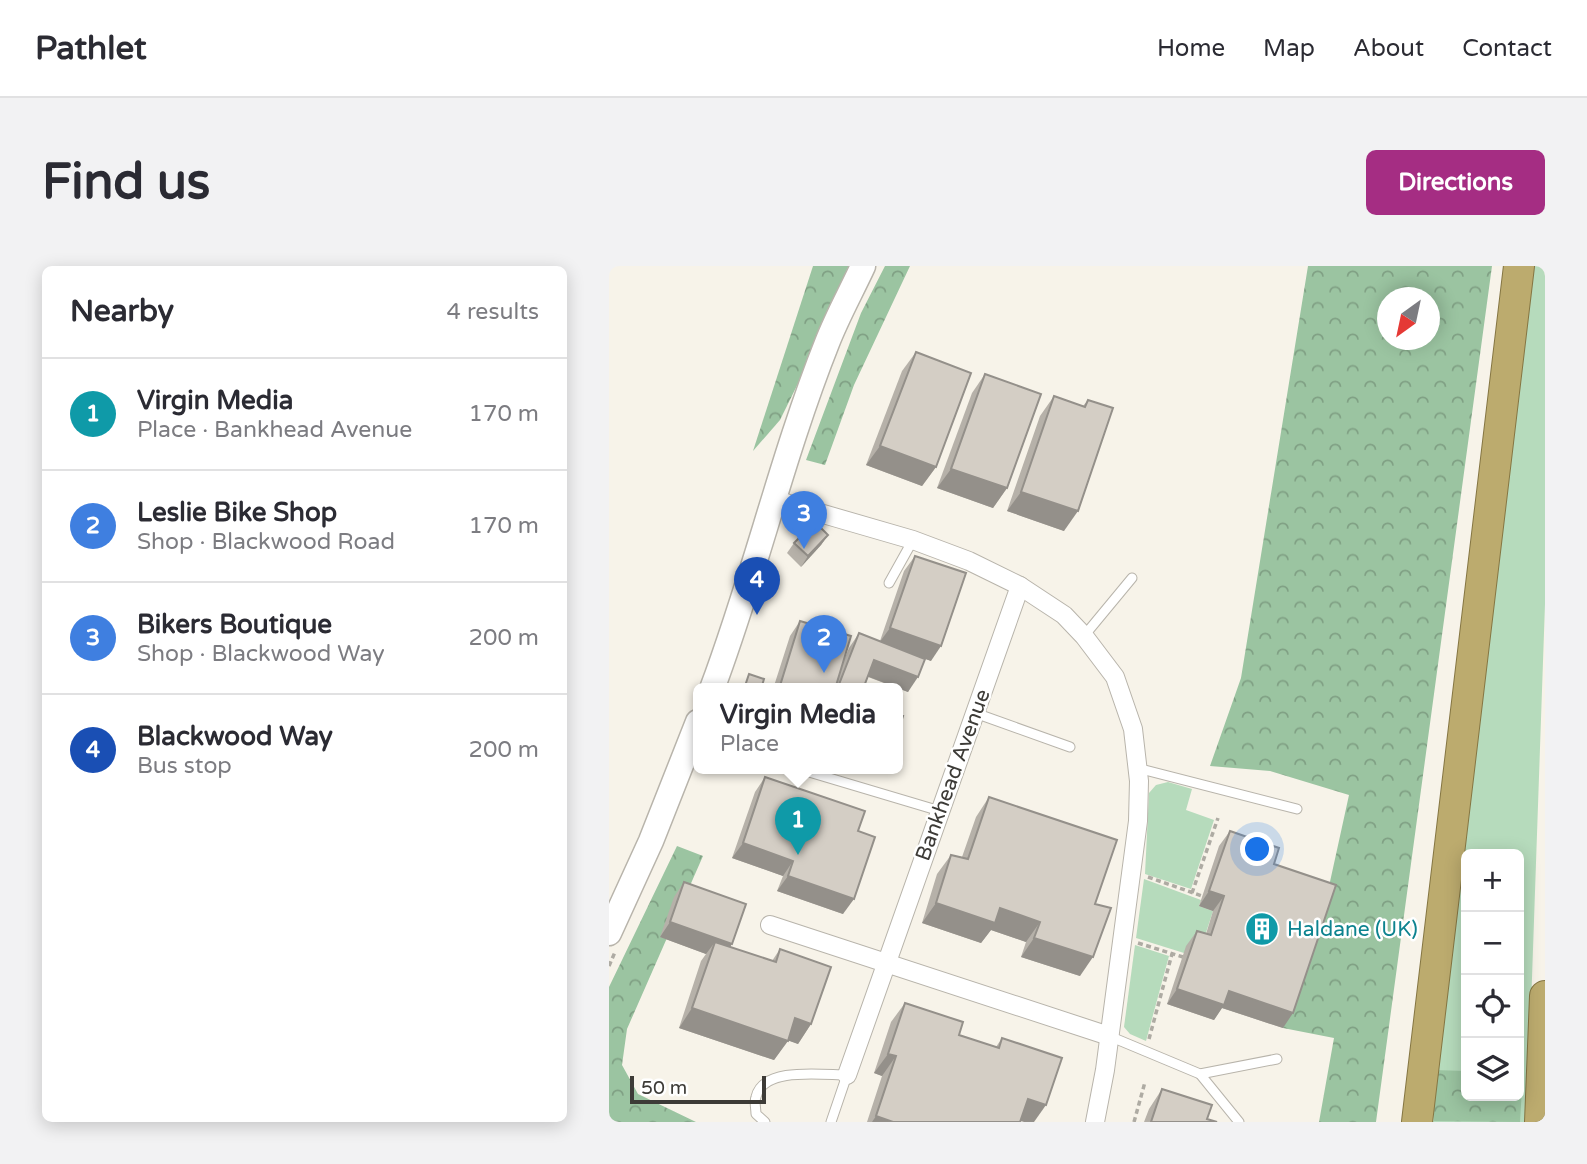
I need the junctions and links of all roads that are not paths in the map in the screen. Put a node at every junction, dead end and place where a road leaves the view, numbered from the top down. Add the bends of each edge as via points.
1 (863, 266) edge
2 (1519, 266) edge
3 (775, 500) junction
4 (913, 540) junction
5 (1132, 578) dead end
6 (889, 583) dead end
7 (1020, 586) junction
8 (1083, 635) junction
9 (714, 683) edge
10 (975, 713) junction
11 (693, 735) edge
12 (1070, 747) dead end
13 (1137, 768) junction
14 (816, 774) edge
15 (1297, 808) dead end
16 (940, 811) junction
17 (770, 925) dead end
18 (609, 933) edge
19 (886, 963) junction
20 (1545, 996) edge
21 (1109, 1036) junction
22 (1277, 1059) dead end
23 (1200, 1074) junction
24 (847, 1075) junction
25 (765, 1122) edge
26 (831, 1122) edge
27 (1095, 1122) edge
28 (1239, 1122) edge
29 (1417, 1122) edge
30 (1541, 1122) edge

1 - 3 main road via 828,341
2 - 29 highway
3 - 4 street
3 - 9 main road
4 - 6 lane
4 - 7 street
5 - 8 lane
7 - 8 street via 1065,615
7 - 10 street, Bankhead Avenue
8 - 13 street via 1115,677 1133,729
10 - 12 lane
10 - 16 street, Bankhead Avenue
11 - 18 main road
13 - 15 lane
13 - 21 street via 1133,871
14 - 16 lane
16 - 19 street, Bankhead Avenue
17 - 19 street
19 - 21 street
19 - 24 street, Bankhead Avenue
20 - 30 highway
21 - 23 lane
21 - 27 street
22 - 23 lane
23 - 28 lane
24 - 25 lane via 781,1075 763,1083 755,1097 756,1114
24 - 26 lane

